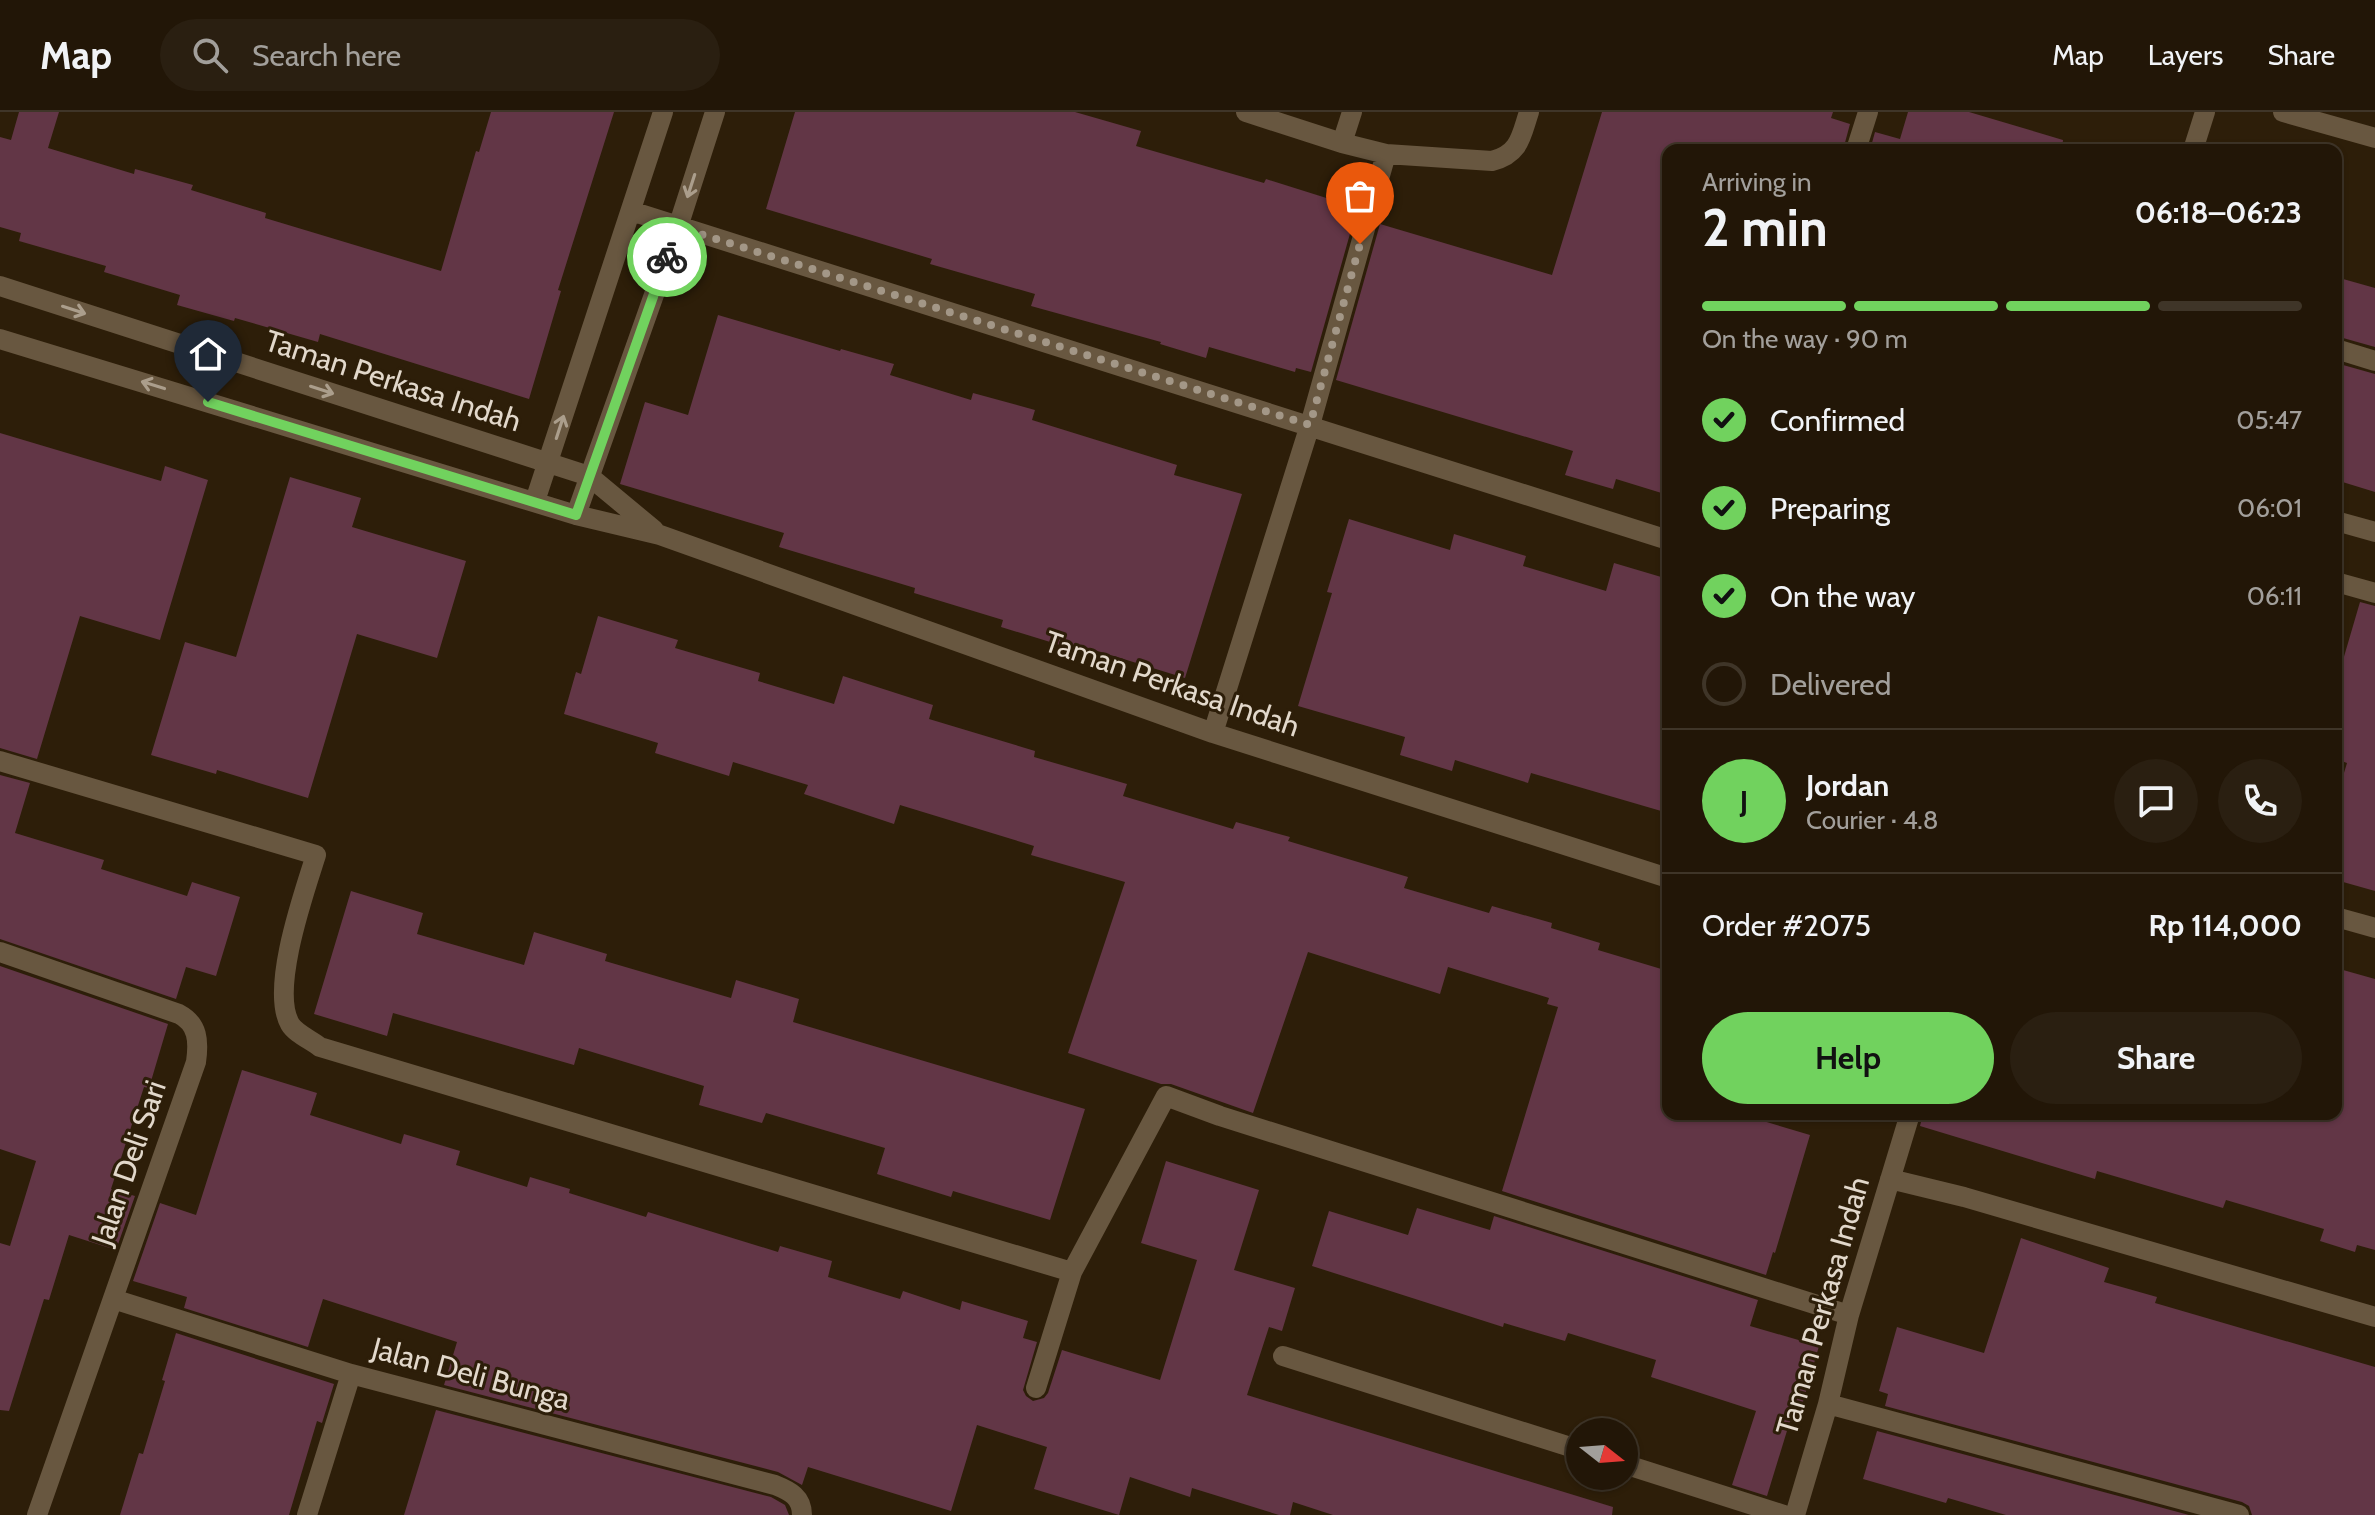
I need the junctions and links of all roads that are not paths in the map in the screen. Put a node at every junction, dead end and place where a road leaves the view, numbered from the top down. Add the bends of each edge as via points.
1 (663, 112) edge
2 (715, 112) edge
3 (1246, 112) edge
4 (1352, 112) edge
5 (1529, 112) edge
6 (1868, 112) edge
7 (2205, 112) edge
8 (2283, 112) edge
9 (2375, 138) edge
10 (1342, 143) junction
11 (1858, 144) edge
12 (2195, 144) edge
13 (1386, 154) junction
14 (631, 211) junction
15 (678, 227) junction
16 (0, 286) edge
17 (0, 339) edge
18 (2342, 351) edge
19 (2375, 361) edge
20 (1310, 425) junction
21 (548, 462) junction
22 (589, 476) junction
23 (535, 501) junction
24 (576, 515) junction
25 (2342, 523) edge
26 (2375, 532) edge
27 (660, 535) junction
28 (1662, 538) edge
29 (2342, 584) edge
30 (2375, 593) edge
31 (1213, 733) junction
32 (0, 761) edge
33 (1662, 876) edge
34 (2342, 919) edge
35 (2375, 928) edge
36 (0, 952) edge
37 (1908, 1120) edge
38 (1890, 1179) junction
39 (1072, 1272) junction
40 (113, 1299) junction
41 (1849, 1315) junction
42 (2375, 1317) edge
43 (1283, 1356) dead end
44 (351, 1374) junction
45 (1036, 1388) dead end
46 (1828, 1404) junction
47 (1566, 1446) edge
48 (1638, 1468) edge
49 (37, 1515) edge
50 (307, 1515) edge
51 (802, 1515) edge
52 (1784, 1515) edge
53 (1795, 1515) edge
54 (2239, 1515) edge

1 - 14 street
2 -> 15 street
3 - 10 street
4 - 10 street
5 - 13 street via 1517,147 1503,158
6 - 11 street
7 - 12 street
8 - 9 street
10 - 13 street
13 - 20 street
14 - 15 street
21 -> 14 street
15 - 20 street
15 - 22 street
16 -> 21 street, Taman Perkasa Indah
23 -> 17 street, Taman Perkasa Indah
18 - 19 street
20 - 28 street
20 - 31 street
21 - 22 street, Taman Perkasa Indah
21 - 23 street
22 - 24 street
22 - 27 street, Taman Perkasa Indah
23 - 24 street, Taman Perkasa Indah
24 - 27 street, Taman Perkasa Indah
25 - 26 street
27 - 31 street, Taman Perkasa Indah
29 - 30 street
31 - 33 street, Taman Perkasa Indah
32 - 39 street via 316,855 282,995 291,1025 320,1047
34 - 35 street
36 - 40 street, Jalan Deli Sari via 167,1008 189,1019 195,1029 196,1062
37 - 38 street, Taman Perkasa Indah
38 - 41 street, Taman Perkasa Indah
38 - 42 street
39 - 41 street via 1166,1096
39 - 45 street
40 - 44 street, Jalan Deli Bunga
40 - 49 street, Jalan Deli Sari
41 - 46 street, Taman Perkasa Indah
43 - 47 street
44 - 50 street
44 - 51 street, Jalan Deli Bunga via 775,1485 795,1496
46 - 53 street, Taman Perkasa Indah
46 - 54 street
48 - 52 street

